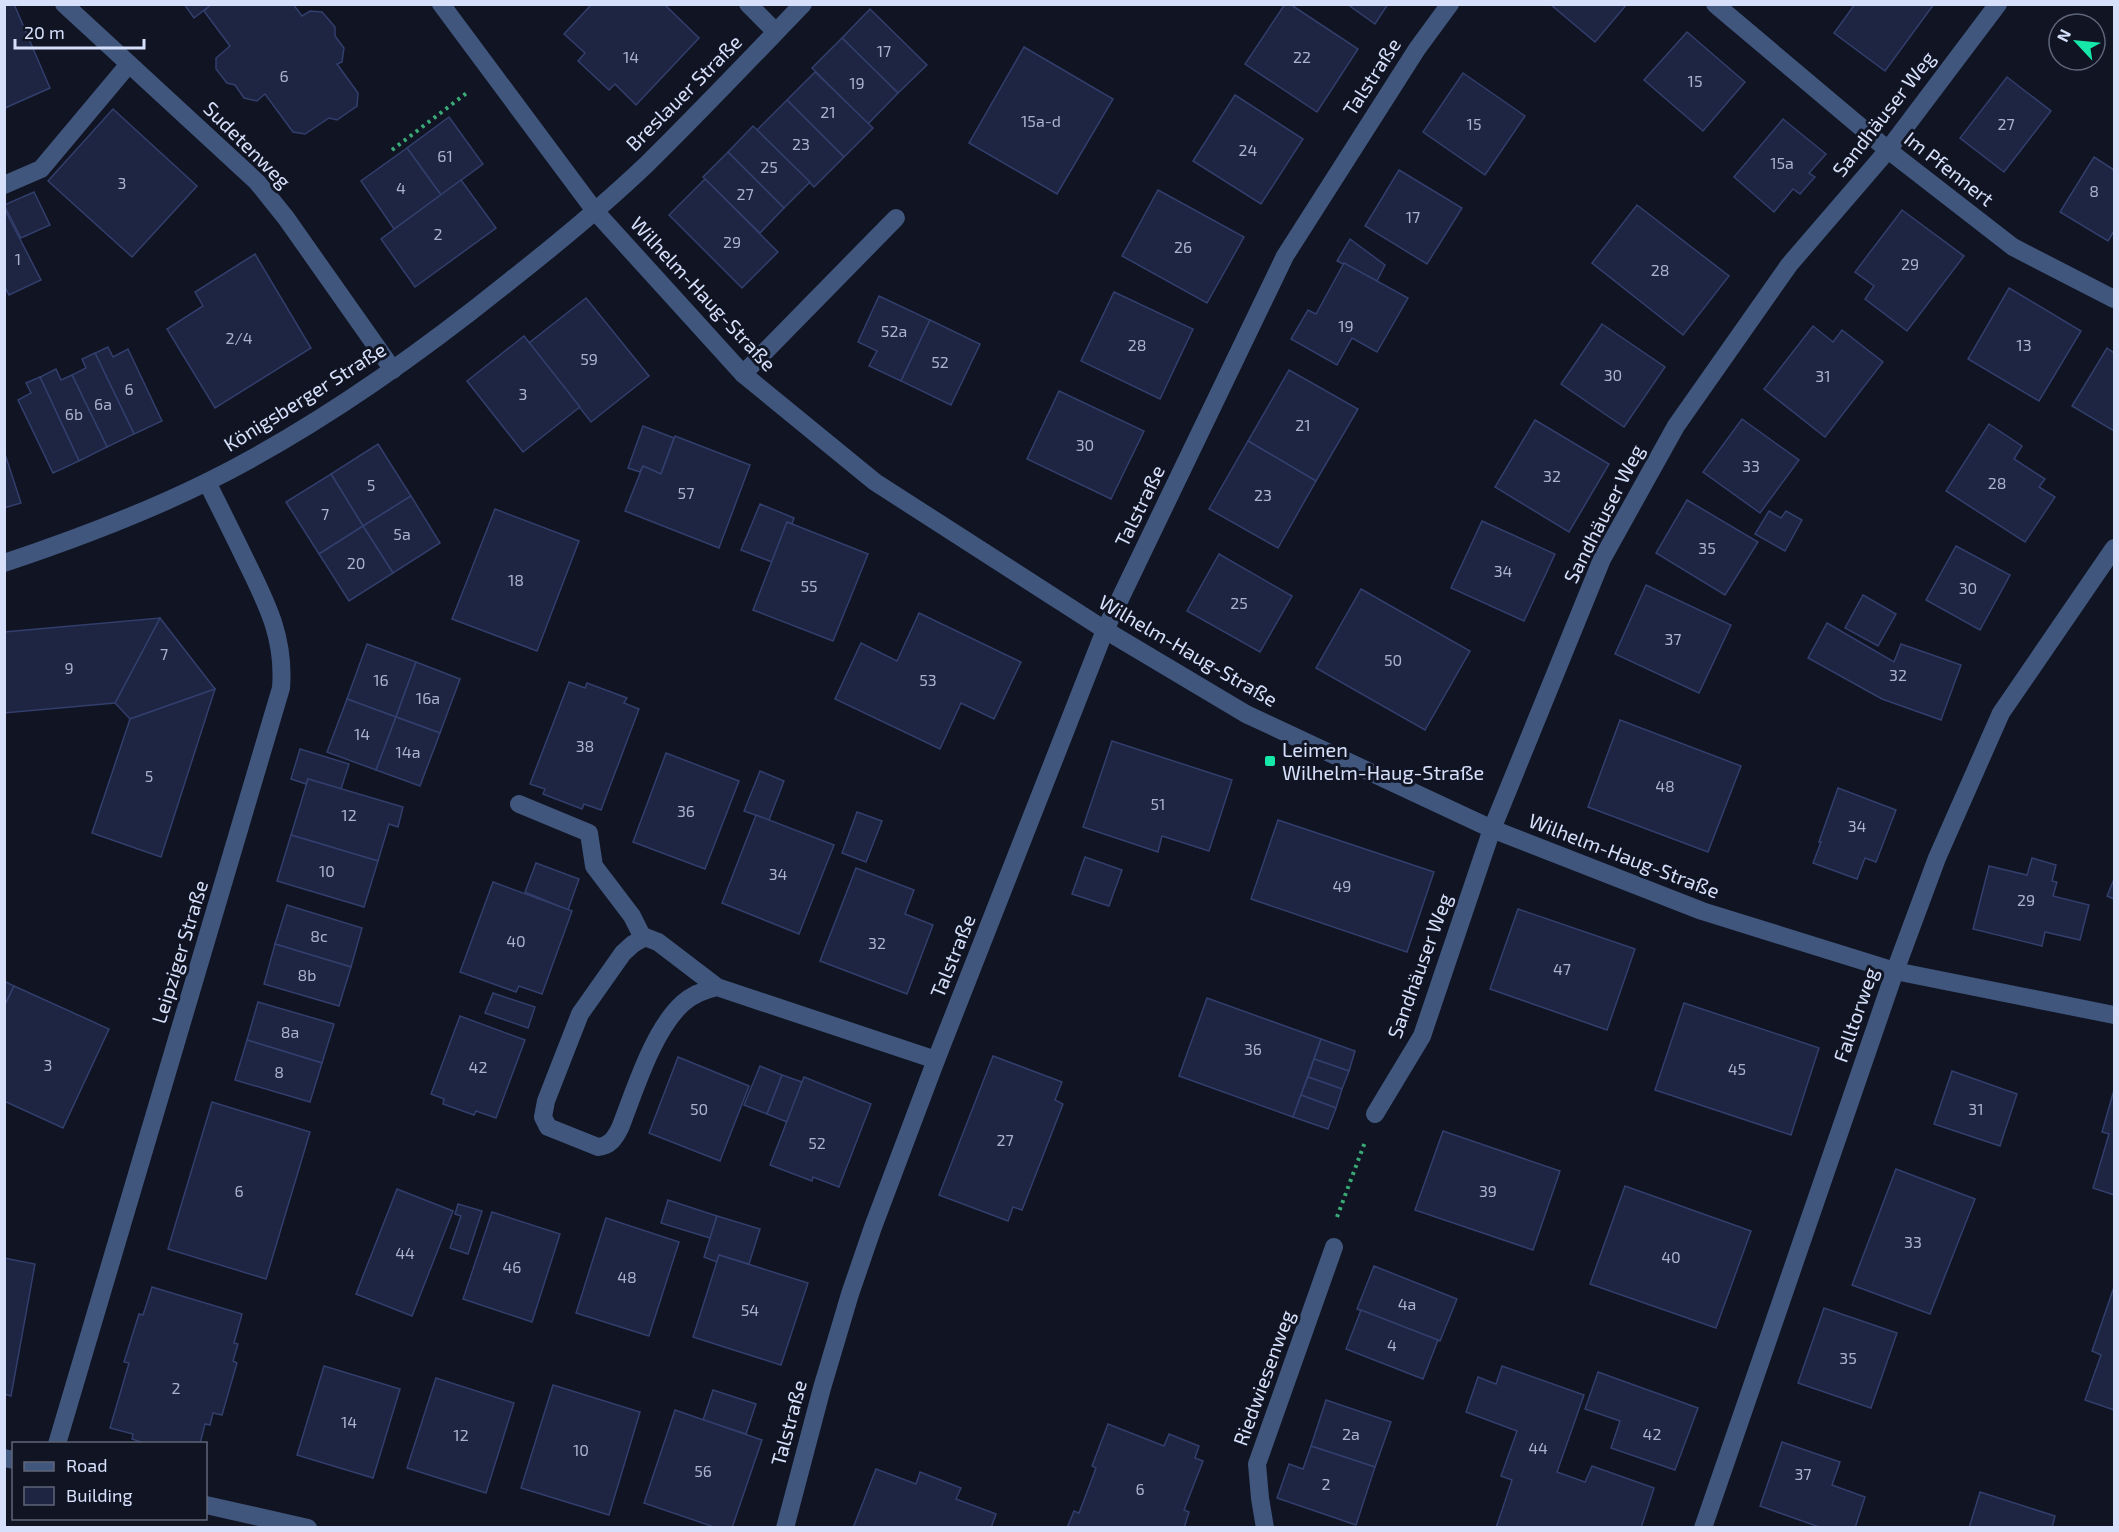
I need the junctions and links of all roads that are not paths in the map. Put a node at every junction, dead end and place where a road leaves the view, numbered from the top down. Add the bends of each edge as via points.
1 (64, 4) edge
2 (441, 4) edge
3 (748, 4) edge
4 (802, 4) edge
5 (1450, 4) edge
6 (1715, 4) edge
7 (1998, 4) edge
8 (776, 32) junction
9 (129, 64) junction
10 (1888, 150) junction
11 (4, 185) edge
12 (595, 211) junction
13 (896, 219) dead end
14 (2115, 299) edge
15 (393, 370) junction
16 (743, 374) junction
17 (207, 482) junction
18 (2115, 548) edge
19 (4, 563) edge
20 (1105, 630) junction
21 (519, 804) dead end
22 (1492, 829) junction
23 (643, 938) junction
24 (1895, 971) junction
25 (717, 987) junction
26 (2115, 1015) edge
27 (936, 1060) junction
28 (1375, 1114) road end
29 (1334, 1247) road end
30 (57, 1442) edge
31 (207, 1506) edge
32 (230, 1519) edge
33 (308, 1527) edge
34 (785, 1527) edge
35 (1265, 1527) edge
36 (1703, 1527) edge

1 - 9 street, Sudetenweg
2 - 12 street, Wilhelm-Haug-Straße
3 - 8 street
4 - 8 street, Breslauer Straße
5 - 20 street, Talstraße via 1285,256
6 - 10 street, Im Pfennert
7 - 10 street, Sandhäuser Weg
8 - 12 street, Breslauer Straße via 646,165
9 - 11 street via 41,169
9 - 15 street, Sudetenweg via 257,182
10 - 14 street, Im Pfennert via 2013,247
10 - 22 street, Sandhäuser Weg via 1788,264 1676,426 1602,560
12 - 15 street, Königsberger Straße
12 - 16 street, Wilhelm-Haug-Straße
13 - 16 street
15 - 17 street, Königsberger Straße
16 - 20 street, Wilhelm-Haug-Straße via 875,482
17 - 19 street, Königsberger Straße
17 - 30 street, Leipziger Straße via 276,627 283,670 281,688
18 - 24 street, Falltorweg via 2001,713 1937,858
20 - 22 street, Wilhelm-Haug-Straße via 1245,714
20 - 27 street, Talstraße
21 - 23 street via 589,833 594,866 632,916
22 - 24 street, Wilhelm-Haug-Straße via 1702,911
22 - 28 street, Sandhäuser Weg via 1422,1036
23 - 25 street via 652,938
23 - 25 street via 623,953 575,1023 543,1111 545,1123 554,1131 598,1147 611,1143 661,1031 684,1002
24 - 26 street, Wilhelm-Haug-Straße
24 - 36 street, Falltorweg
25 - 27 street
27 - 34 street, Talstraße via 850,1294
29 - 35 street, Riedwiesenweg via 1257,1464
31 - 32 street
32 - 33 street

